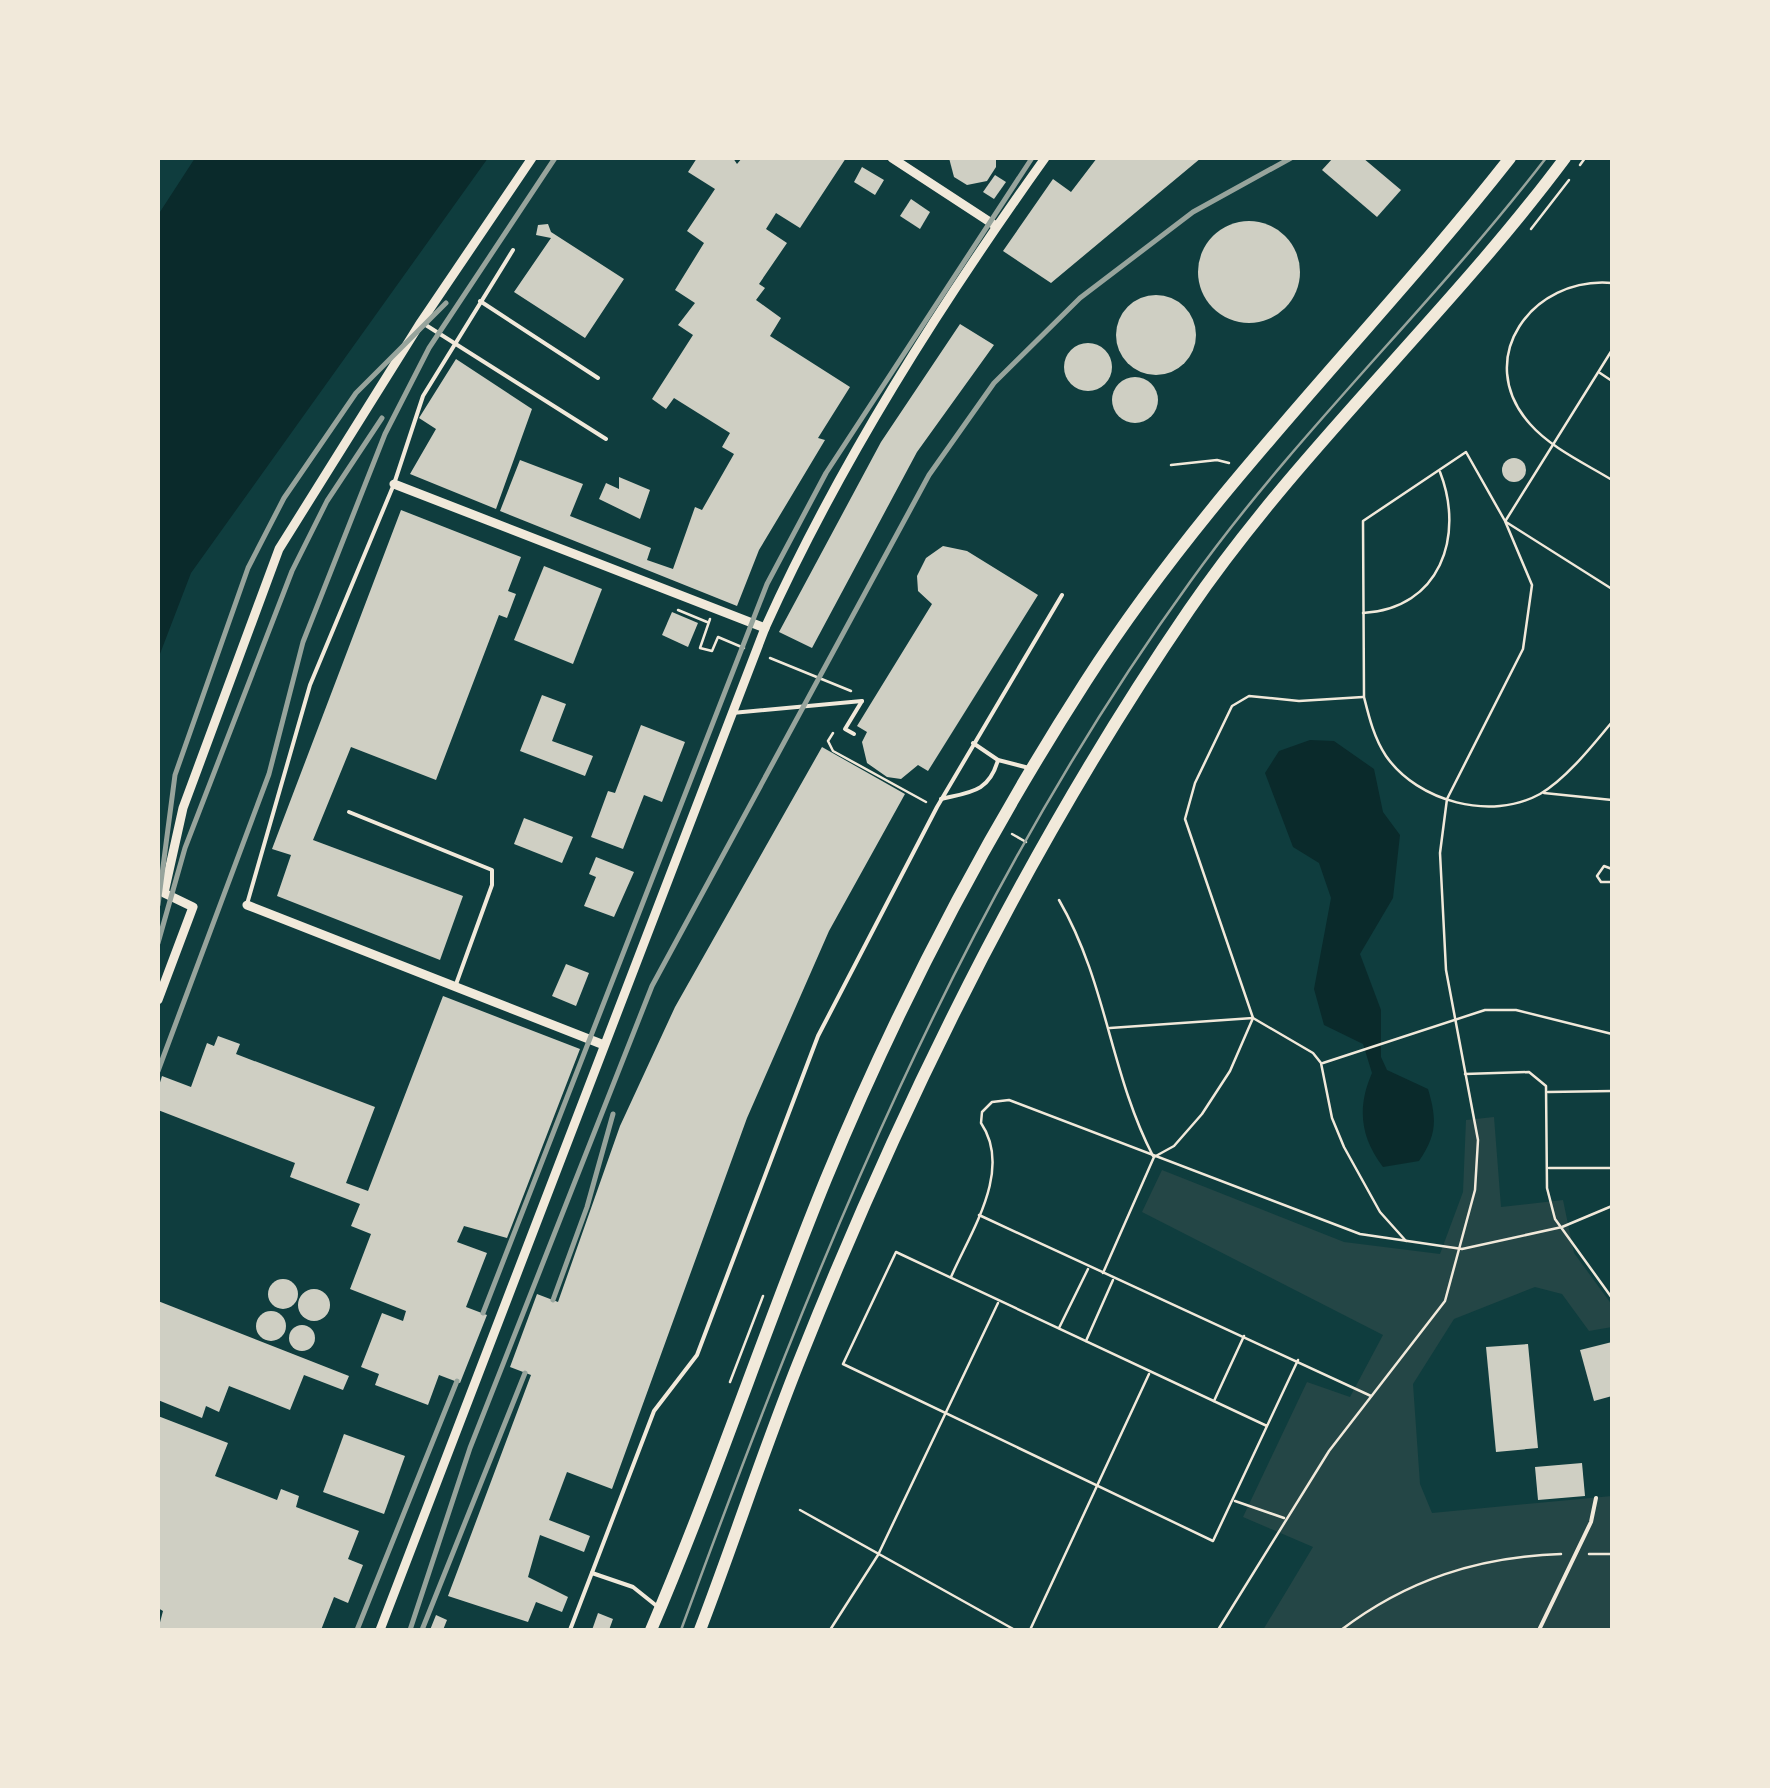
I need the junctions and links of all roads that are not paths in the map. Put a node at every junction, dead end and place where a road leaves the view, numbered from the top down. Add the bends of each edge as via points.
1 (532, 158) edge
2 (892, 158) edge
3 (1045, 158) edge
4 (1510, 158) edge
5 (1565, 158) edge
6 (996, 226) junction
7 (513, 250) dead end
8 (480, 300) junction
9 (421, 322) junction
10 (452, 342) junction
11 (598, 378) dead end
12 (606, 439) dead end
13 (394, 484) junction
14 (1062, 595) dead end
15 (765, 628) junction
16 (732, 713) junction
17 (854, 734) road end
18 (973, 742) junction
19 (998, 760) junction
20 (1034, 768) junction
21 (941, 799) junction
22 (349, 812) dead end
23 (247, 905) joint
24 (455, 987) junction
25 (158, 1000) edge
26 (604, 1046) junction
27 (1596, 1498) dead end
28 (592, 1573) junction
29 (660, 1608) junction
30 (380, 1630) edge
31 (570, 1630) edge
32 (651, 1630) edge
33 (700, 1630) edge
34 (1539, 1630) edge

1 - 9 street
2 - 6 street
3 - 6 street
4 - 20 main road via 1234,479 1148,590
5 - 33 main road via 1232,551 1111,729 960,1000 872,1184
6 - 15 street via 834,490
7 - 8 lane
8 - 10 lane
8 - 11 lane
9 - 10 lane
9 - 25 street via 279,549 183,808 164,893 193,906
10 - 12 lane
10 - 13 lane via 423,396
13 - 15 street
13 - 23 lane via 310,685
14 - 18 lane
15 - 16 street
16 - 17 lane via 862,702 846,729
16 - 26 street
18 - 19 lane
18 - 21 lane
19 - 20 lane
19 - 21 lane via 983,789
20 - 29 main road via 940,936 828,1176
21 - 28 lane via 818,1036 697,1355 654,1411
22 - 24 lane via 492,870
23 - 24 street
24 - 26 street
26 - 30 street
27 - 34 lane
28 - 29 lane via 633,1586
28 - 31 lane
29 - 32 main road

